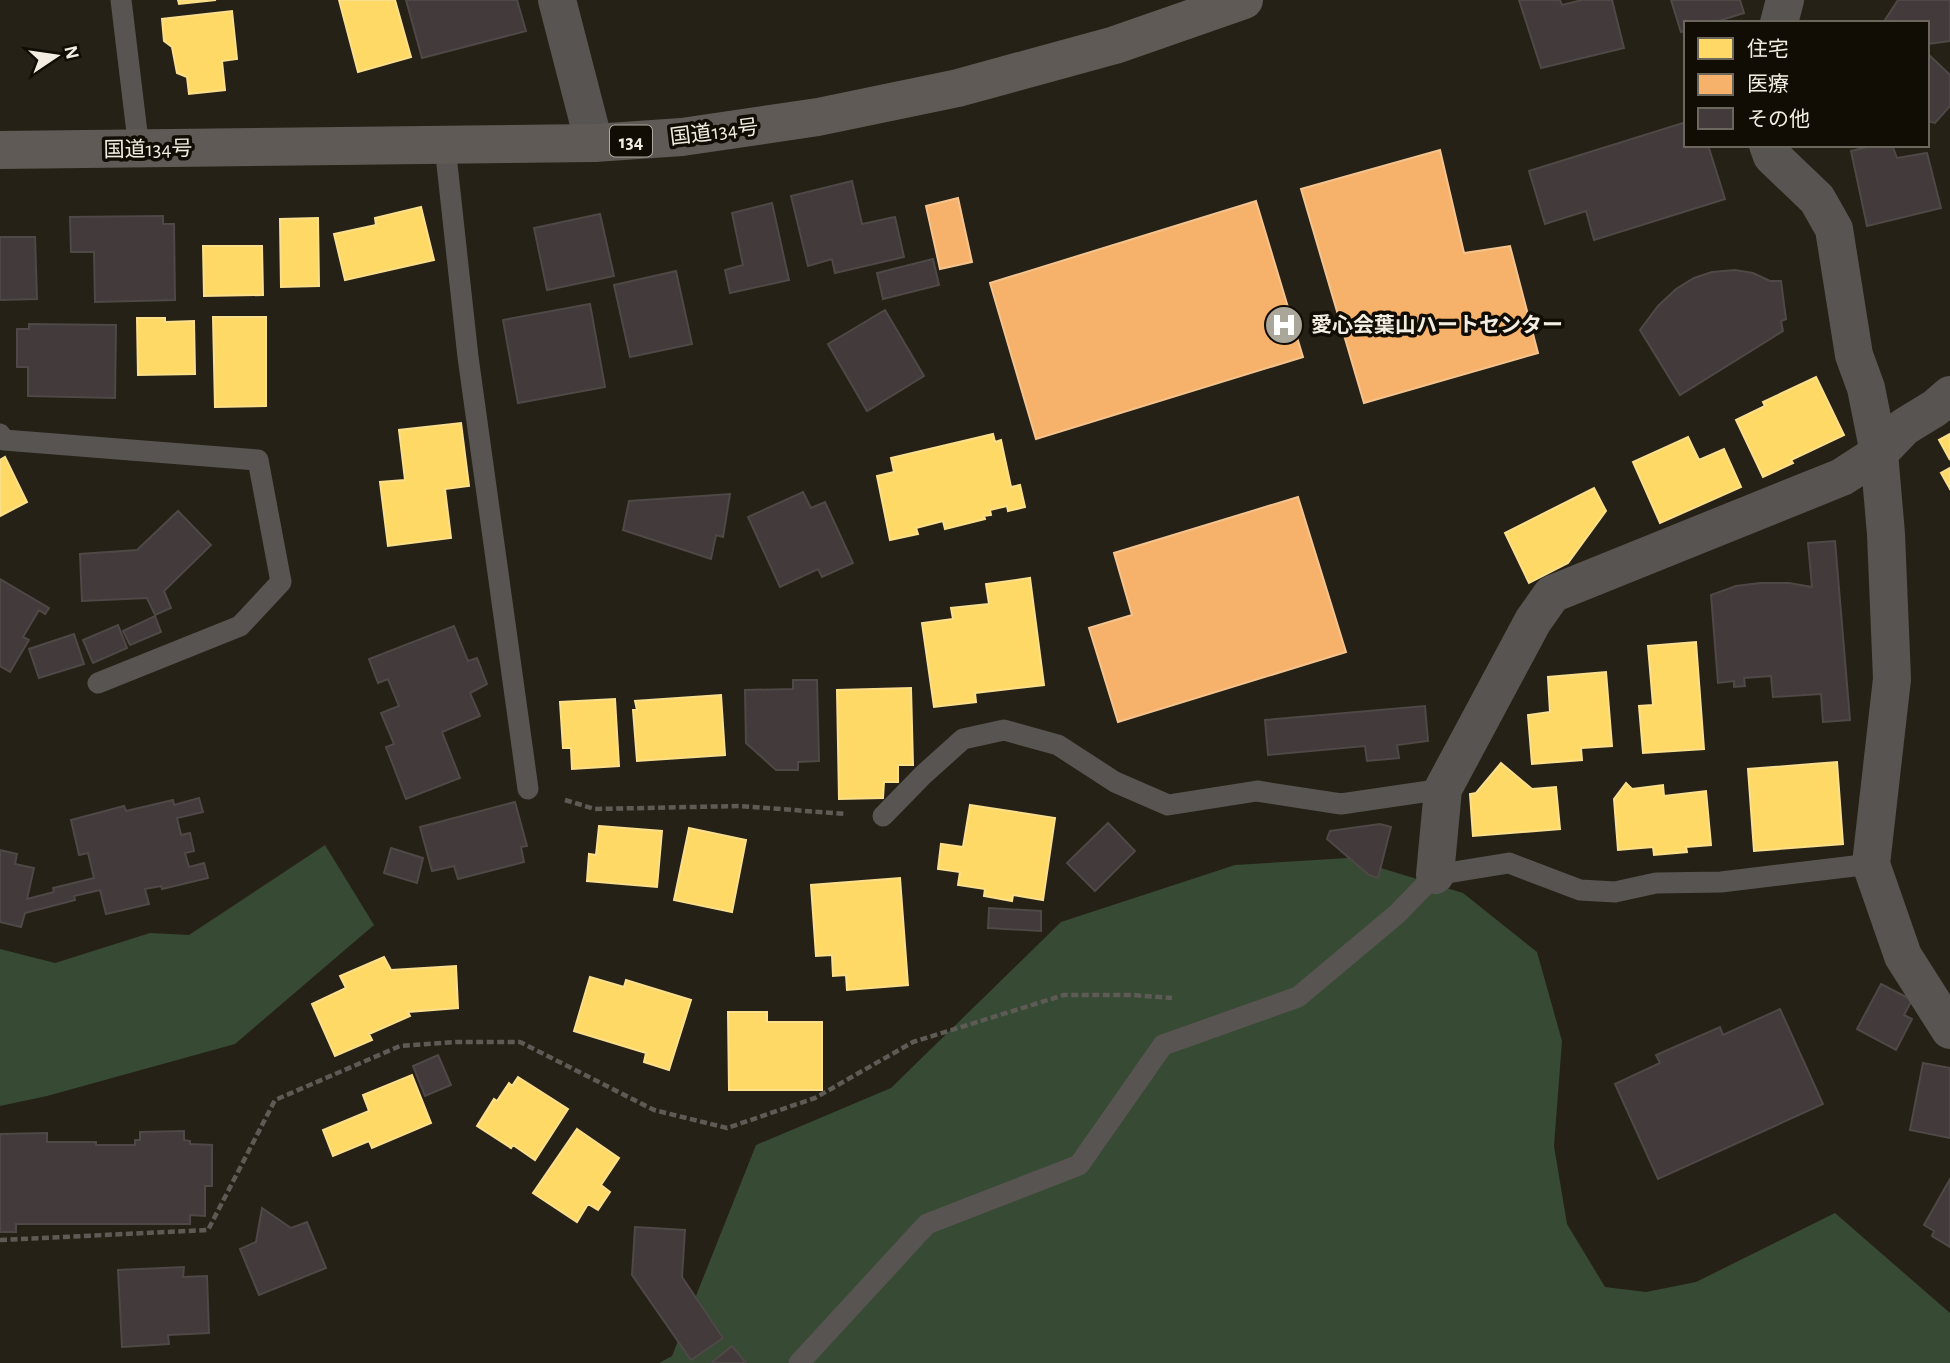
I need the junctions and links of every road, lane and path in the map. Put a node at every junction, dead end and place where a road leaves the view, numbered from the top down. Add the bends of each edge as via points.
1 (121, 0) edge
2 (557, 0) edge
3 (1244, 0) edge
4 (1785, 0) edge
5 (1780, 21) edge
6 (594, 143) junction
7 (445, 146) junction
8 (1769, 147) edge
9 (139, 149) junction
10 (0, 150) edge
11 (1950, 395) edge
12 (0, 435) edge
13 (1879, 453) junction
14 (98, 683) dead end
15 (528, 789) joint
16 (1443, 789) junction
17 (883, 816) joint
18 (1871, 864) junction
19 (1435, 875) junction
20 (1184, 999) dead end
21 (1950, 1030) edge
22 (0, 1240) edge
23 (799, 1363) edge

1 - 9 lane
2 - 6 street
3 - 6 highway, 国道134号 / 134 via 1115,45 958,88 818,117 682,137
4 - 5 street
6 - 7 highway, 国道134号 / 134
7 - 9 highway, 国道134号 / 134
7 - 15 lane via 468,357
8 - 13 street via 1772,156 1817,199 1834,229 1854,355
9 - 10 highway, 国道134号 / 134
11 - 13 street via 1903,427
12 - 14 lane via 4,440 258,460 281,582 240,626
13 - 16 street via 1842,477 1552,594
13 - 18 street via 1892,679
15 - 17 path via 595,809 740,806
16 - 17 lane via 1341,804 1257,791 1168,805 1115,782 1058,745 1004,730 963,739
16 - 19 street
18 - 19 lane via 1721,882 1656,883 1615,892 1580,890 1509,863
18 - 21 street via 1903,956
19 - 23 lane via 1397,914 1298,997 1163,1045 1079,1165 927,1224
20 - 22 path via 1063,995 913,1042 814,1098 727,1128 654,1110 520,1042 400,1046 275,1100 208,1230

